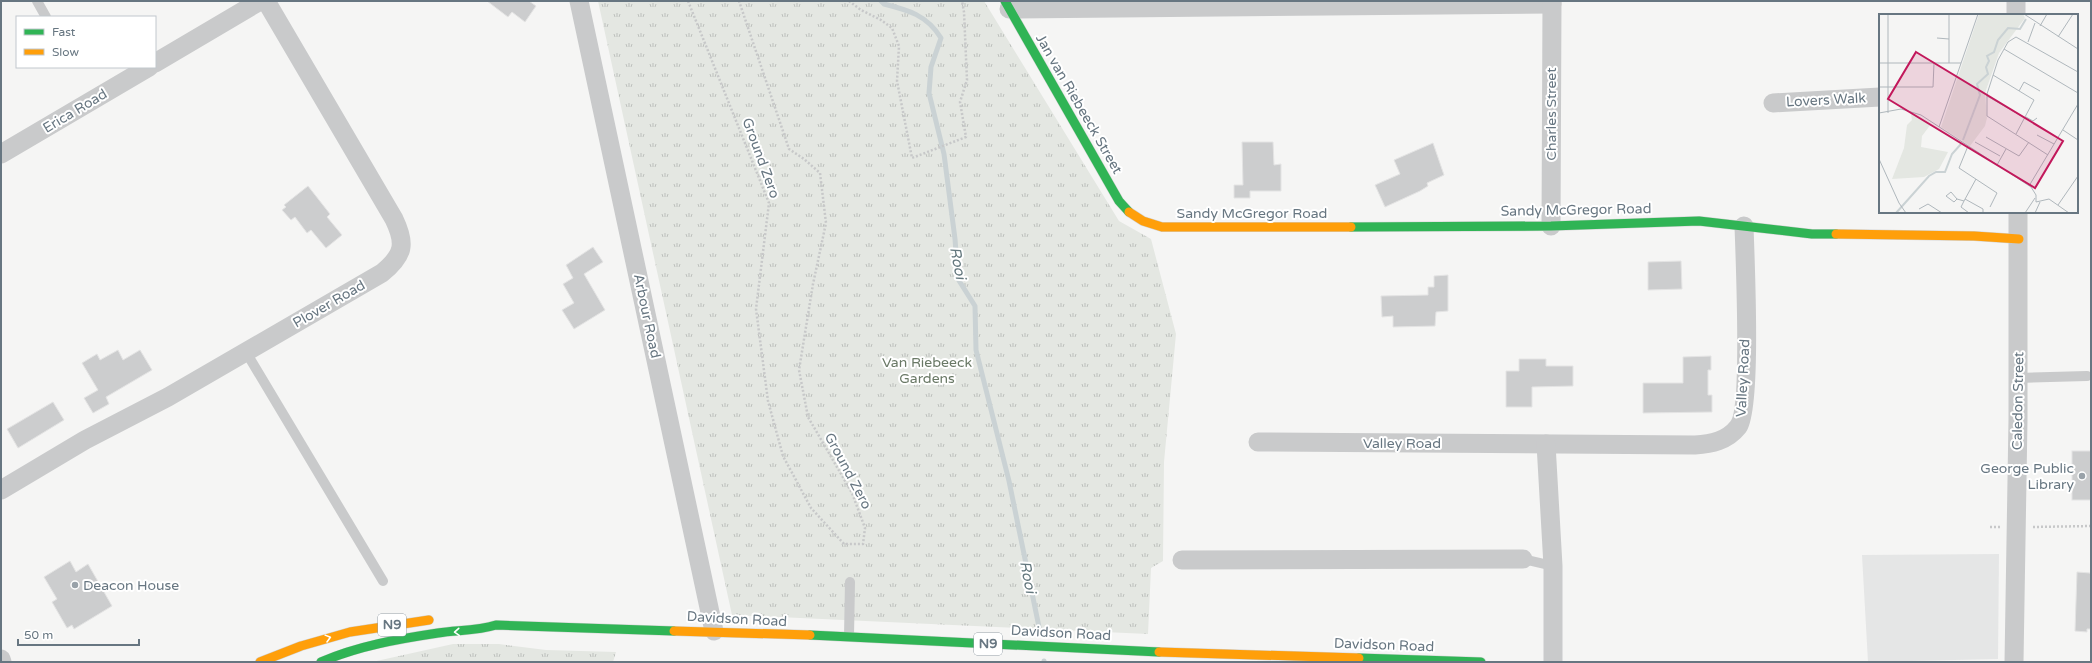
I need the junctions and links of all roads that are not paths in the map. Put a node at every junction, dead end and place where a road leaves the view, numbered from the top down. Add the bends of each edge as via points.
1 (37, 1) edge
2 (579, 1) edge
3 (2016, 1) edge
4 (260, 2) edge
5 (1552, 2) edge
6 (1007, 5) edge
7 (2016, 14) edge
8 (45, 16) edge
9 (156, 62) edge
10 (147, 68) edge
11 (1879, 96) edge
12 (1773, 103) dead end
13 (1, 154) edge
14 (2018, 213) edge
15 (1134, 217) joint
16 (1551, 226) junction
17 (1744, 226) junction
18 (2019, 239) junction
19 (246, 352) junction
20 (2087, 376) dead end
21 (2018, 378) junction
22 (1258, 442) dead end
23 (1546, 444) junction
24 (1, 490) edge
25 (1523, 559) joint
26 (1182, 560) dead end
27 (1552, 566) junction
28 (383, 581) dead end
29 (850, 582) dead end
30 (441, 619) dead end
31 (474, 619) dead end
32 (496, 625) junction
33 (714, 631) junction
34 (849, 636) junction
35 (290, 650) junction
36 (1137, 657) edge
37 (260, 662) edge
38 (296, 662) edge
39 (321, 662) edge
40 (1481, 662) edge
41 (1553, 662) edge
42 (2014, 662) edge

1 - 8 lane
2 - 33 street, Arbour Road
3 - 7 street
4 - 9 street
4 - 19 street, Plover Road via 394,219 402,239 398,256 382,273
5 - 6 street
5 - 16 street, Charles Street
6 - 15 main road, Jan van Riebeeck Street via 1110,188 1126,211
10 - 13 street, Erica Road
11 - 12 street, Lovers Walk
14 - 18 street, Caledon Street
15 - 16 main road, Sandy McGregor Road via 1162,227
16 - 17 main road, Sandy McGregor Road via 1699,221
17 - 18 main road, Sandy McGregor Road via 1812,234
17 - 23 street, Valley Road via 1746,365 1743,419 1738,427 1722,440 1712,444
18 - 21 street, Caledon Street
19 - 24 street, Plover Road via 168,397 85,440
19 - 28 lane
20 - 21 lane
21 - 42 street, Caledon Street
22 - 23 street, Valley Road
23 - 27 street
25 - 26 street
25 - 27 lane
27 - 41 street
29 - 34 lane
35 -> 30 main road, N9 via 350,632
31 - 32 main road, Davidson Road / N9
32 - 33 main road, Davidson Road / N9
32 -> 39 main road, Davidson Road / N9 via 478,630 379,643
33 - 34 main road, Davidson Road / N9
34 - 36 main road, Davidson Road / N9
35 - 37 main road, N9
35 - 38 lane
36 - 40 main road, Davidson Road / N9

